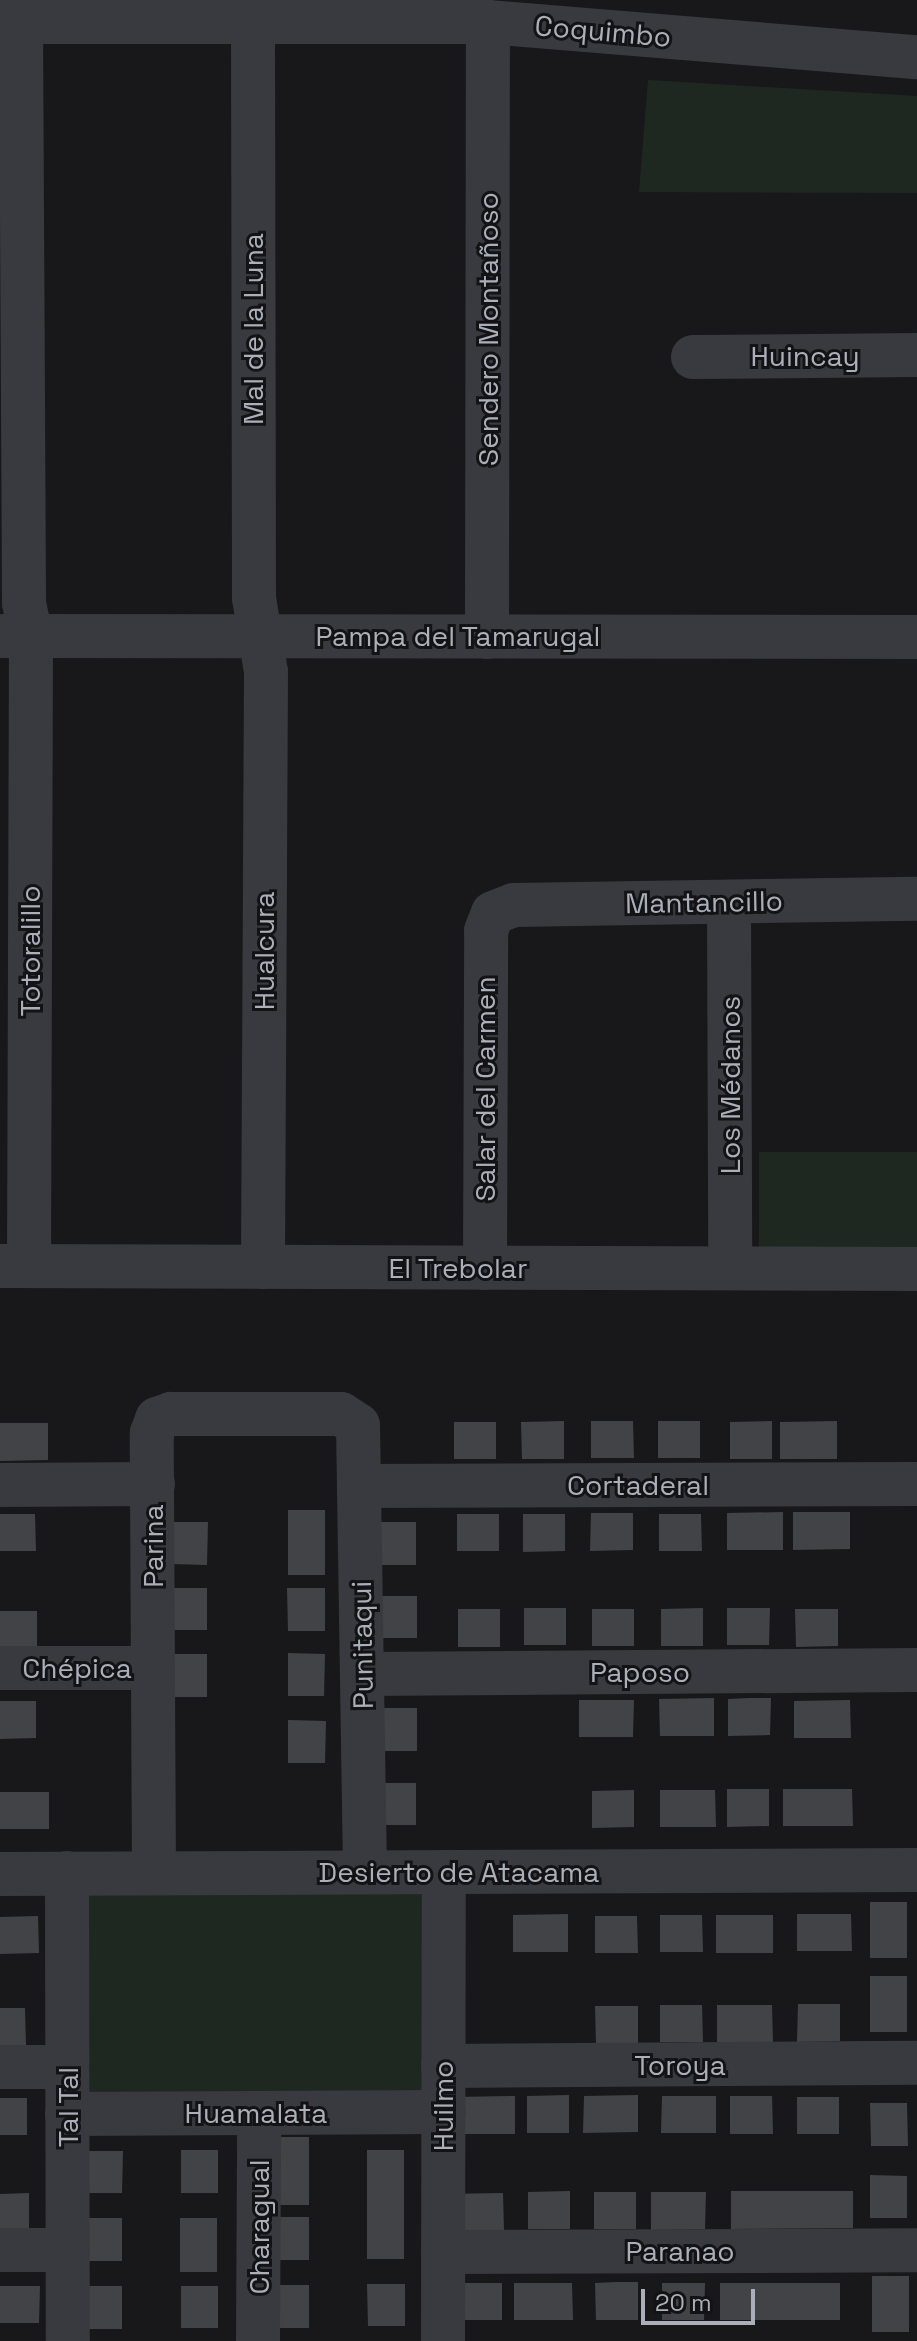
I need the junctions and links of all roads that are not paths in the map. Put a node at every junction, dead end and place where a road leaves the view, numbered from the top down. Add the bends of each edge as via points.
1 (656, 17) edge
2 (11, 22) edge
3 (253, 22) junction
4 (488, 22) junction
5 (917, 57) edge
6 (917, 355) edge
7 (693, 357) dead end
8 (16, 636) edge
9 (260, 636) junction
10 (487, 637) junction
11 (917, 637) edge
12 (917, 899) edge
13 (729, 902) junction
14 (493, 913) joint
15 (15, 1266) edge
16 (263, 1267) junction
17 (485, 1268) junction
18 (730, 1268) junction
19 (917, 1269) edge
20 (354, 1418) joint
21 (153, 1484) junction
22 (917, 1484) edge
23 (0, 1485) edge
24 (360, 1486) junction
25 (0, 1668) edge
26 (153, 1668) junction
27 (917, 1670) edge
28 (362, 1674) junction
29 (917, 1870) edge
30 (365, 1872) junction
31 (444, 1872) junction
32 (67, 1873) junction
33 (154, 1873) junction
34 (0, 1874) edge
35 (917, 2063) edge
36 (443, 2066) junction
37 (0, 2067) edge
38 (67, 2067) junction
39 (444, 2112) junction
40 (259, 2113) junction
41 (67, 2114) junction
42 (0, 2250) edge
43 (68, 2250) junction
44 (917, 2250) edge
45 (443, 2252) junction
46 (68, 2341) edge
47 (258, 2341) edge
48 (443, 2341) edge

1 - 4 street, Coquimbo
1 - 5 street, Coquimbo
2 - 3 street, Coquimbo
2 - 8 street, Totoralillo via 24,603
3 - 4 street, Coquimbo
3 - 9 street, Mal de la Luna via 254,598
4 - 10 street, Sendero Montañoso
6 - 7 street, Huincay
8 - 9 street, Pampa del Tamarugal
8 - 15 street, Totoralillo
9 - 10 street, Pampa del Tamarugal
9 - 16 street, Hualcura via 266,672
10 - 11 street, Pampa del Tamarugal
12 - 13 street, Mantancillo
13 - 14 street, Mantancillo via 514,905
13 - 18 street, Los Médanos
14 - 17 street, Salar del Carmen via 486,931
15 - 16 street, El Trebolar
16 - 17 street, El Trebolar
17 - 18 street, El Trebolar
18 - 19 street, El Trebolar
20 - 21 street, Parina via 163,1415 153,1425
20 - 24 street, Punitaqui
21 - 23 street
21 - 26 street, Parina
22 - 24 street, Cortaderal
24 - 28 street, Punitaqui
25 - 26 street, Chépica
26 - 33 street, Parina
27 - 28 street, Paposo
28 - 30 street, Punitaqui
29 - 31 street, Desierto de Atacama
30 - 31 street, Desierto de Atacama
30 - 33 street, Desierto de Atacama
31 - 36 street, Huilmo
32 - 33 street, Desierto de Atacama
32 - 34 street, Desierto de Atacama
32 - 38 street, Tal Tal
35 - 36 street, Toroya
36 - 39 street, Huilmo
37 - 38 street
38 - 41 street, Tal Tal
39 - 40 street, Huamalata
39 - 45 street, Huilmo
40 - 41 street, Huamalata
40 - 47 street, Charagual
41 - 43 street, Tal Tal
42 - 43 street
43 - 46 street, Tal Tal
44 - 45 street, Paranao
45 - 48 street, Huilmo

